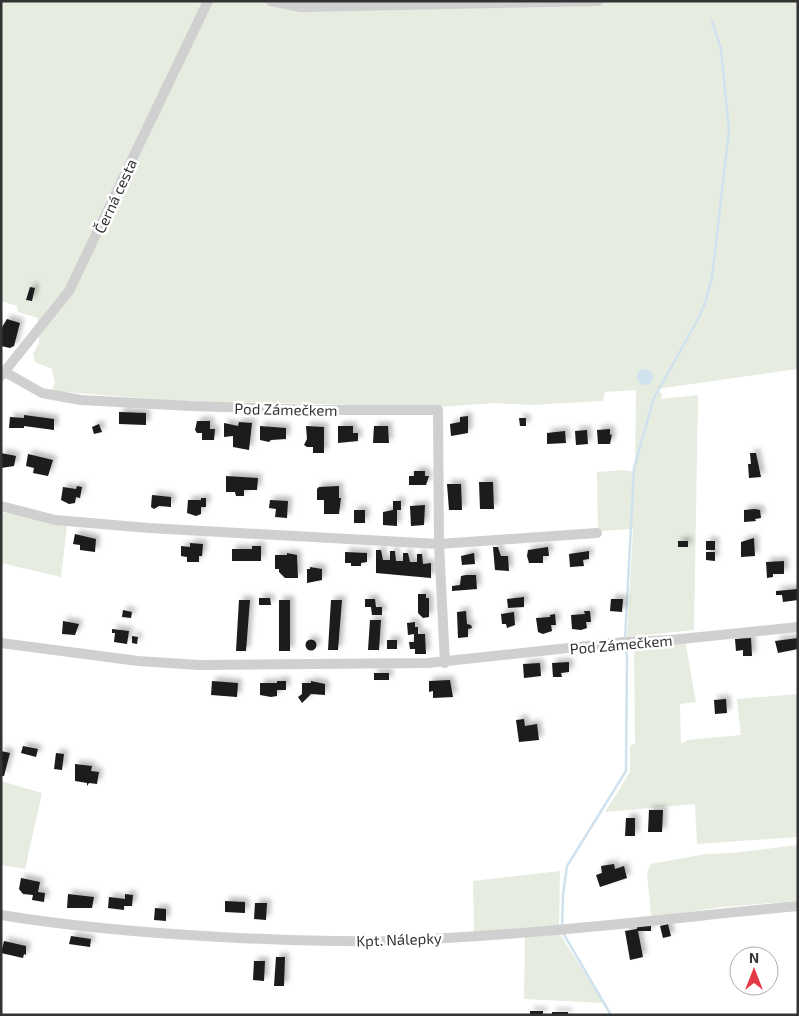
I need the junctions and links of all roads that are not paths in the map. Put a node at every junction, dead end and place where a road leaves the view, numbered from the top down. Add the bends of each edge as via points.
1 (208, 1) edge
2 (271, 1) edge
3 (598, 1) edge
4 (3, 374) edge
5 (1, 506) edge
6 (597, 533) dead end
7 (439, 544) junction
8 (798, 627) edge
9 (1, 643) edge
10 (445, 663) junction
11 (798, 906) edge
12 (1, 915) edge

1 - 4 street, Černá cesta via 70,291
2 - 3 street via 300,7
4 - 7 street, Pod Zámečkem via 42,393 81,400 307,410 438,410
5 - 7 street via 55,520
6 - 7 street
7 - 10 street, Pod Zámečkem
8 - 10 street, Pod Zámečkem via 671,640 625,641
9 - 10 street, Pod Zámečkem via 138,661 199,665
11 - 12 street, Kpt. Nálepky via 563,929 389,941 291,941 138,932

